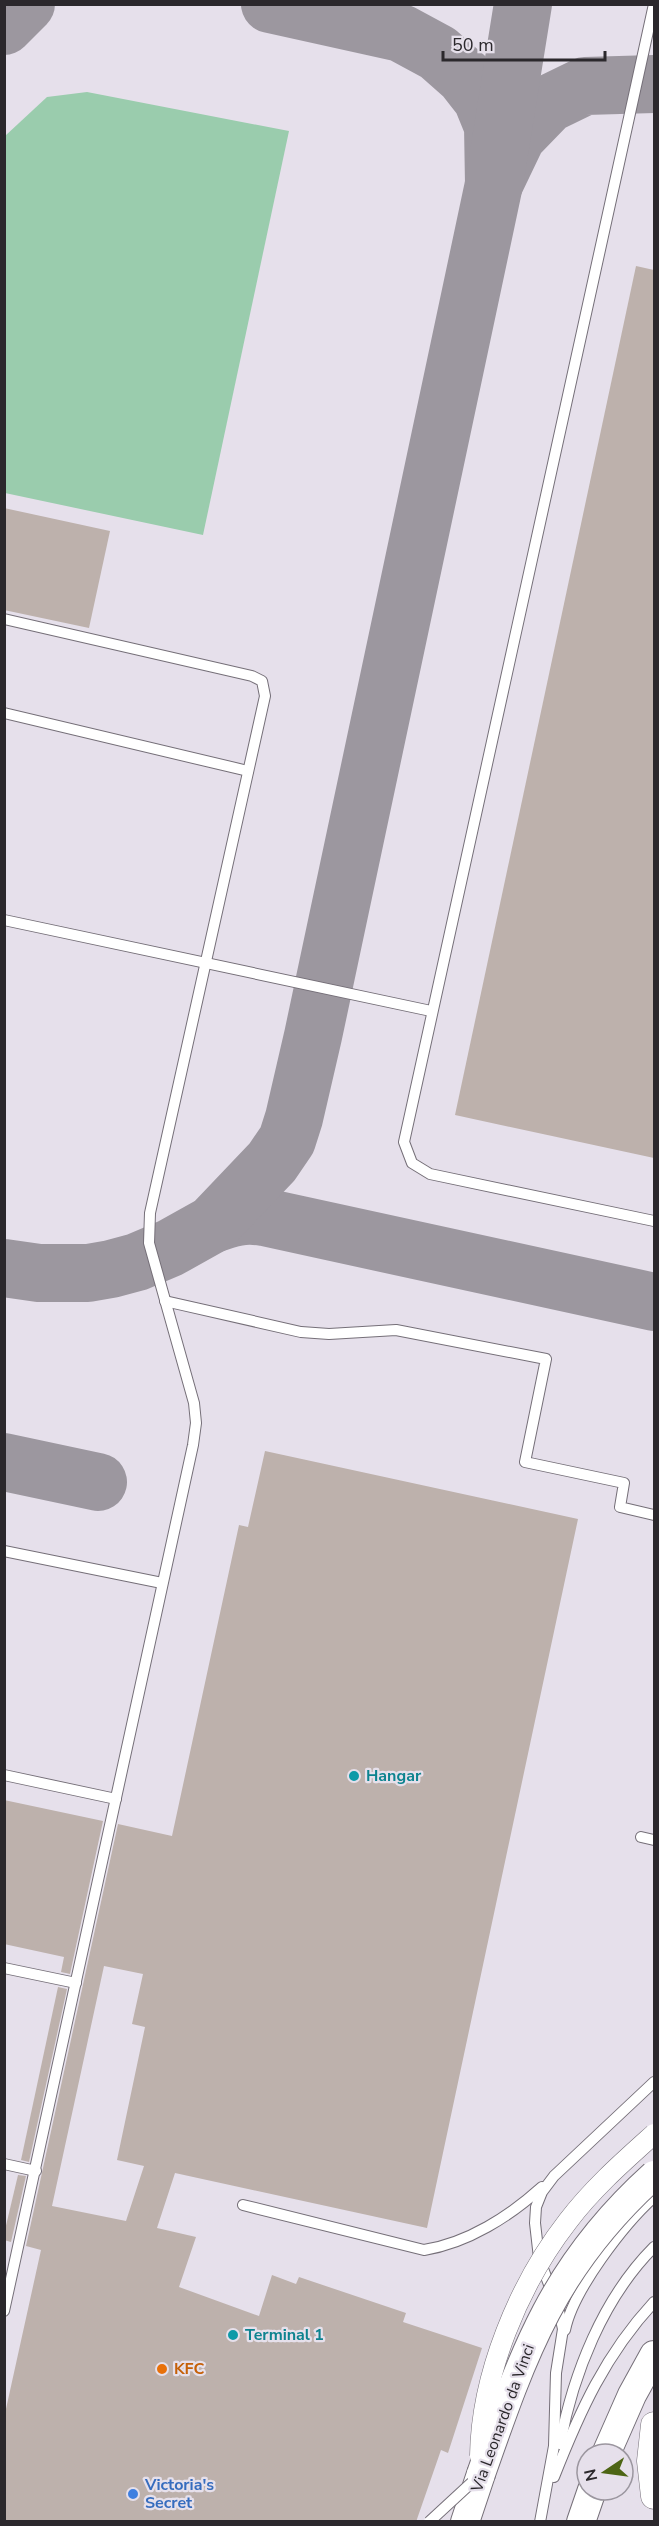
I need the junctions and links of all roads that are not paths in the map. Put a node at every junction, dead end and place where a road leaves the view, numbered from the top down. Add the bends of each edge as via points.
1 (654, 4) edge
2 (4, 619) edge
3 (4, 713) edge
4 (248, 771) junction
5 (4, 920) edge
6 (204, 964) junction
7 (431, 1011) junction
8 (654, 1221) edge
9 (165, 1301) junction
10 (654, 1515) edge
11 (4, 1551) edge
12 (162, 1583) junction
13 (4, 1775) edge
14 (116, 1799) junction
15 (641, 1837) dead end
16 (654, 1840) edge
17 (4, 1968) edge
18 (76, 1983) junction
19 (654, 2082) edge
20 (654, 2134) edge
21 (4, 2164) edge
22 (36, 2171) junction
23 (654, 2175) edge
24 (554, 2176) junction
25 (654, 2197) edge
26 (243, 2205) dead end
27 (654, 2247) edge
28 (4, 2261) edge
29 (10, 2287) junction
30 (654, 2302) edge
31 (4, 2311) edge
32 (563, 2340) junction
33 (654, 2355) edge
34 (654, 2425) edge
35 (611, 2442) edge
36 (481, 2474) junction
37 (554, 2477) junction
38 (654, 2496) edge
39 (588, 2502) edge
40 (582, 2520) edge
41 (429, 2522) edge
42 (465, 2522) edge
43 (540, 2522) edge

1 - 7 lane
2 - 4 lane via 262,681 265,696
3 - 4 lane
4 - 6 lane
5 - 6 lane
6 - 7 lane
6 - 9 lane via 150,1213 149,1243
7 - 8 lane via 404,1142 412,1163 430,1174
9 - 10 lane via 302,1332 396,1330 546,1359 525,1462 624,1483 620,1507
9 - 12 lane via 194,1403 196,1424
11 - 12 lane
12 - 14 lane
13 - 14 lane
14 - 18 lane
15 - 16 lane
17 - 18 lane
18 - 22 lane
19 - 24 lane
20 - 36 street, bridge via 610,2174 567,2222 522,2294 487,2395 480,2439
21 - 22 lane
22 - 29 lane
23 - 36 main road, Via Leonardo da Vinci, bridge via 600,2230 554,2294 519,2367
24 - 26 lane via 489,2225 438,2248 424,2250
24 - 32 lane via 536,2207 535,2232 544,2276 559,2311
25 - 32 lane via 614,2240 568,2315
27 - 37 lane via 625,2282 590,2348 568,2409
28 - 29 lane
29 - 31 lane
30 - 37 lane via 602,2369
32 - 43 lane via 556,2373 554,2446
33 - 35 main road
34 - 38 street via 650,2461
36 - 41 lane, bridge
36 - 42 main road, Via Leonardo da Vinci
37 - 43 lane
39 - 40 main road

